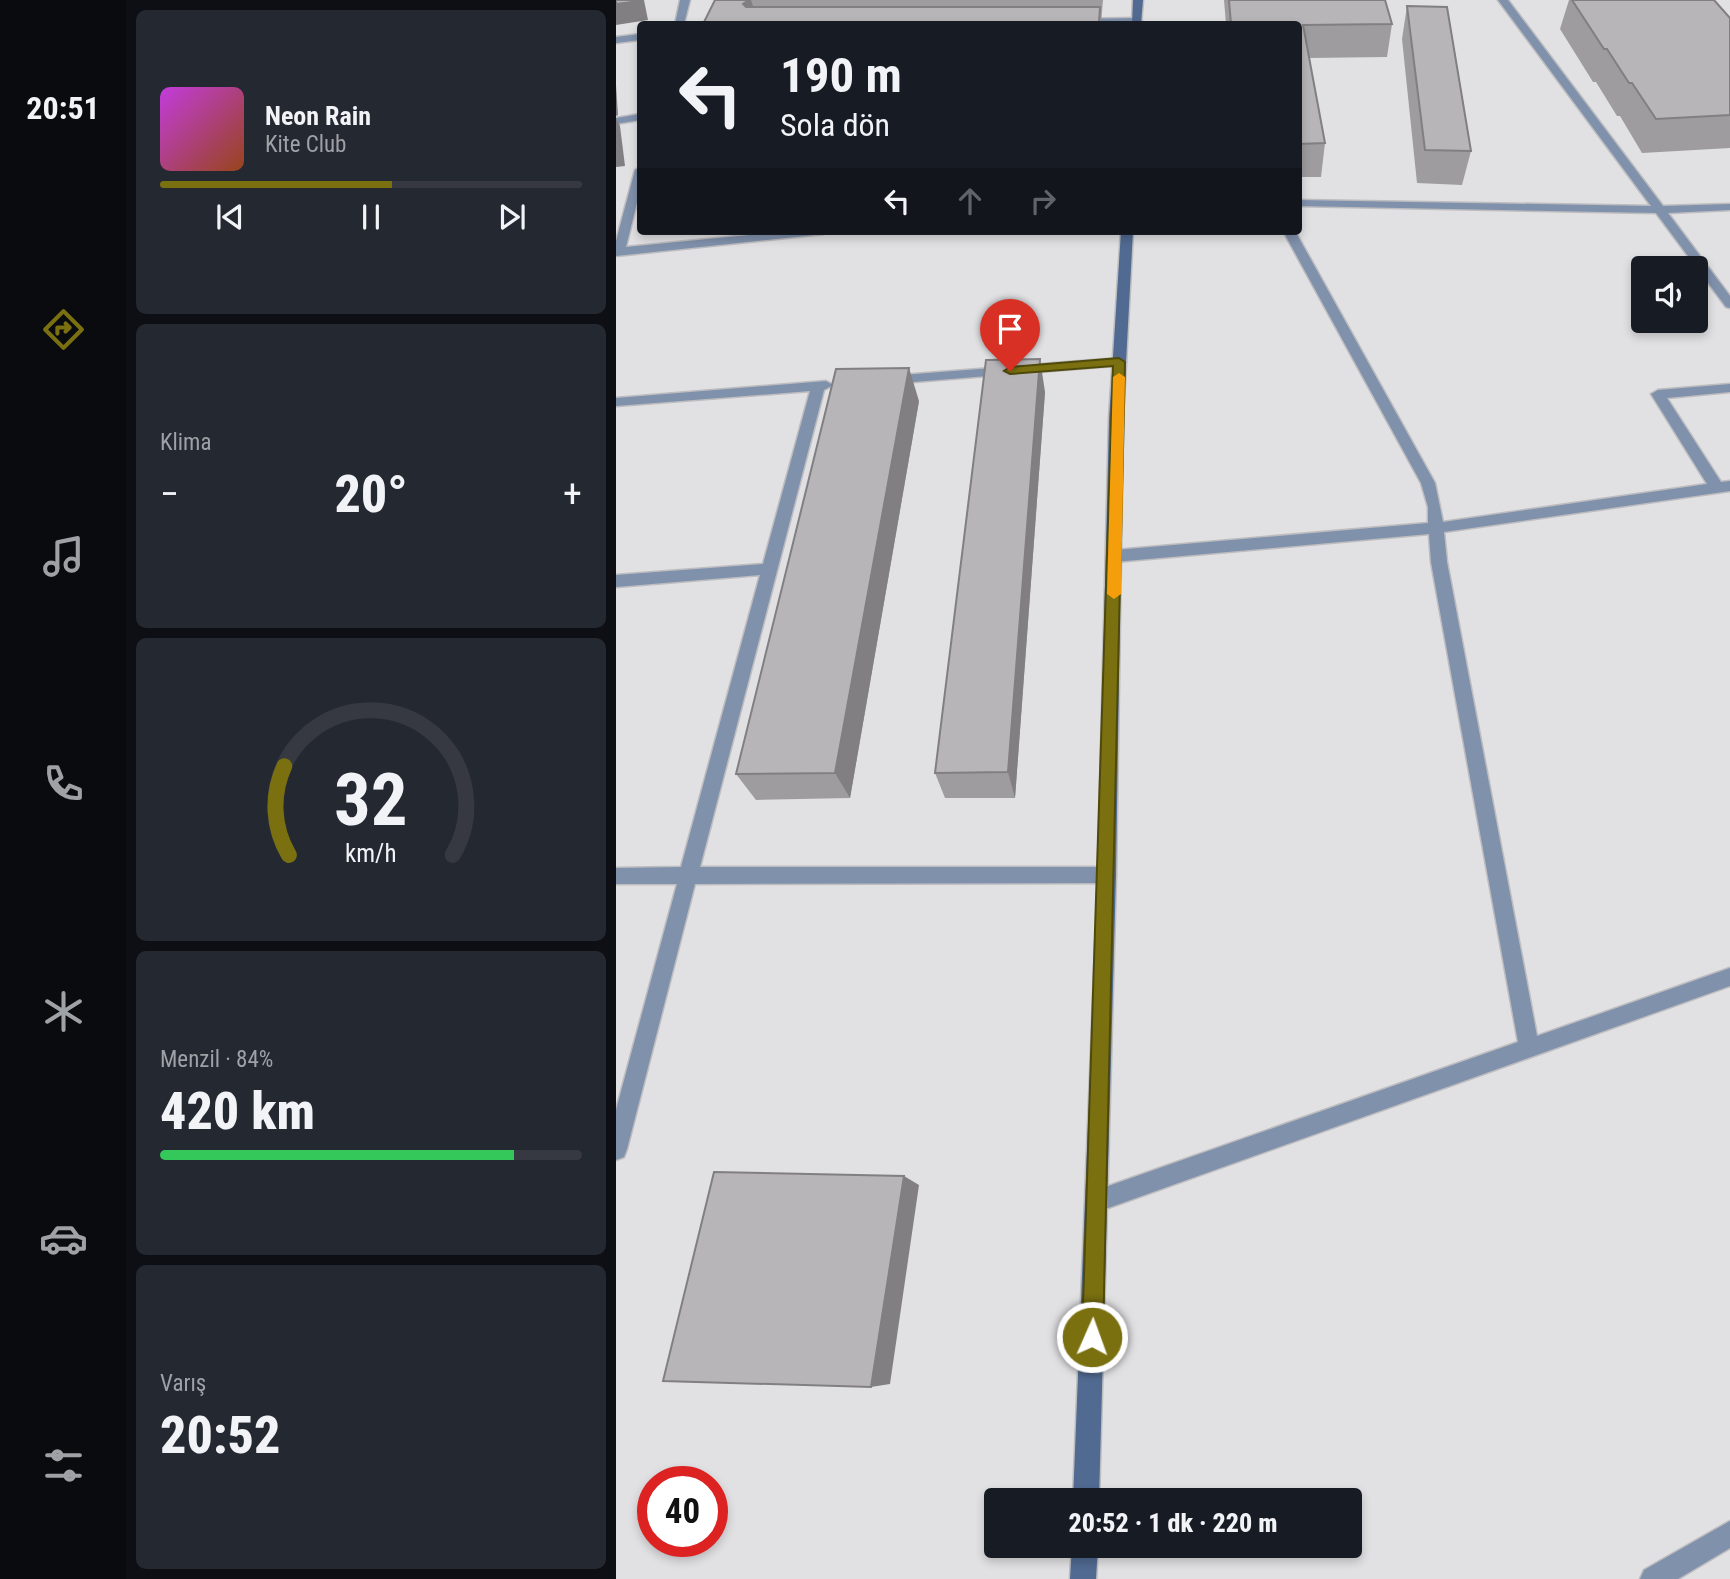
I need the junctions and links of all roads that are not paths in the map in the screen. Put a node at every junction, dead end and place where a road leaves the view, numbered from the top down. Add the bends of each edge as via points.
1 (685, 0) edge
2 (1138, 0) edge
3 (1503, 0) edge
4 (680, 21) edge
5 (1137, 21) edge
6 (637, 37) edge
7 (616, 40) edge
8 (637, 118) edge
9 (616, 121) edge
10 (637, 181) edge
11 (1302, 203) edge
12 (1730, 207) edge
13 (1659, 210) junction
14 (785, 235) edge
15 (1127, 235) edge
16 (1292, 235) edge
17 (617, 252) edge
18 (1730, 304) edge
19 (1119, 362) junction
20 (873, 381) edge
21 (846, 383) edge
22 (818, 386) junction
23 (1730, 388) edge
24 (616, 401) edge
25 (1723, 487) edge
26 (1436, 528) junction
27 (1115, 556) junction
28 (769, 569) junction
29 (616, 581) edge
30 (1107, 875) junction
31 (686, 876) junction
32 (616, 877) edge
33 (1730, 977) edge
34 (1529, 1048) junction
35 (616, 1149) edge
36 (1097, 1201) junction
37 (1086, 1488) edge
38 (1730, 1534) edge
39 (1084, 1558) edge
40 (1083, 1579) edge
41 (1653, 1579) edge

1 - 4 street
2 - 5 street
3 - 13 street
6 - 7 street
8 - 9 street
10 - 17 street
11 - 13 street
12 - 13 street
13 - 18 street
14 - 17 street
15 - 19 street
16 - 26 street via 1428,483
19 - 20 street
19 - 27 street
21 - 22 street
22 - 24 street
22 - 28 street
23 - 25 street via 1658,394
25 - 26 street
26 - 27 street
26 - 34 street
27 - 30 street
28 - 29 street
28 - 31 street
30 - 31 street
30 - 36 street
31 - 32 street
31 - 35 street
33 - 34 street
34 - 36 street
36 - 37 street
38 - 41 street
39 - 40 street

